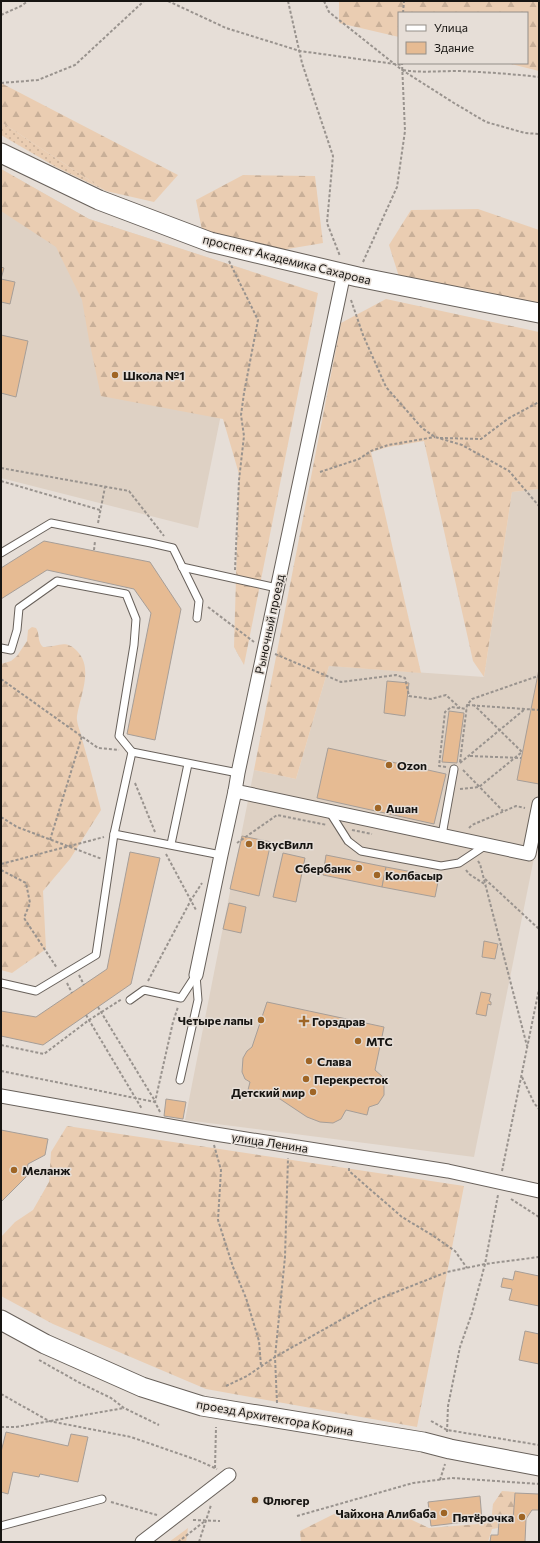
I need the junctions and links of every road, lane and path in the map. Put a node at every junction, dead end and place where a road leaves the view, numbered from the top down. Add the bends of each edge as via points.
1 (28, 1) edge
2 (144, 1) edge
3 (168, 1) edge
4 (288, 1) edge
5 (324, 1) edge
6 (404, 1) edge
7 (403, 12) edge
8 (1, 15) edge
9 (300, 51) junction
10 (398, 63) edge
11 (402, 64) edge
12 (402, 70) junction
13 (539, 77) edge
14 (1, 83) edge
15 (539, 134) edge
16 (1, 153) edge
17 (228, 260) dead end
18 (349, 270) junction
19 (351, 300) dead end
20 (539, 313) edge
21 (539, 402) edge
22 (435, 437) junction
23 (1, 468) edge
24 (320, 472) dead end
25 (1, 481) edge
26 (105, 487) junction
27 (539, 506) edge
28 (100, 510) junction
29 (97, 532) junction
30 (173, 548) junction
31 (94, 550) dead end
32 (1, 553) edge
33 (182, 567) junction
34 (234, 579) junction
35 (277, 588) junction
36 (199, 601) junction
37 (197, 618) dead end
38 (1, 648) edge
39 (264, 650) junction
40 (538, 676) dead end
41 (1, 679) edge
42 (467, 705) junction
43 (474, 705) junction
44 (460, 708) junction
45 (467, 709) junction
46 (525, 709) junction
47 (539, 710) edge
48 (500, 730) junction
49 (82, 736) junction
50 (132, 752) junction
51 (469, 756) junction
52 (515, 757) junction
53 (521, 758) dead end
54 (460, 763) junction
55 (188, 764) junction
56 (454, 768) joint
57 (238, 773) junction
58 (479, 787) junction
59 (450, 790) junction
60 (235, 791) junction
61 (538, 807) edge
62 (329, 811) junction
63 (504, 811) junction
64 (1, 817) edge
65 (114, 834) junction
66 (442, 835) junction
67 (457, 838) junction
68 (50, 840) junction
69 (171, 844) junction
70 (487, 845) junction
71 (68, 846) junction
72 (220, 855) junction
73 (471, 855) junction
74 (110, 862) junction
75 (1, 864) edge
76 (1, 870) edge
77 (484, 878) junction
78 (204, 881) dead end
79 (539, 929) edge
80 (62, 975) junction
81 (196, 975) junction
82 (148, 982) dead end
83 (1, 984) edge
84 (539, 989) edge
85 (181, 998) junction
86 (127, 999) joint
87 (98, 1008) dead end
88 (101, 1013) junction
89 (86, 1015) dead end
90 (89, 1020) junction
91 (1, 1045) edge
92 (527, 1047) junction
93 (1, 1071) edge
94 (521, 1076) junction
95 (180, 1080) dead end
96 (1, 1096) edge
97 (135, 1098) junction
98 (155, 1102) junction
99 (539, 1109) edge
100 (150, 1122) junction
101 (167, 1125) junction
102 (288, 1145) junction
103 (216, 1152) dead end
104 (349, 1155) junction
105 (499, 1186) junction
106 (539, 1190) edge
107 (539, 1218) edge
108 (539, 1257) edge
109 (485, 1264) junction
110 (467, 1268) junction
111 (1, 1320) edge
112 (275, 1357) junction
113 (37, 1358) dead end
114 (261, 1366) junction
115 (226, 1386) dead end
116 (1, 1394) edge
117 (124, 1408) junction
118 (278, 1419) junction
119 (50, 1421) junction
120 (431, 1421) dead end
121 (159, 1425) dead end
122 (1, 1427) edge
123 (216, 1427) dead end
124 (447, 1430) junction
125 (539, 1445) edge
126 (450, 1449) junction
127 (539, 1466) edge
128 (215, 1468) junction
129 (229, 1475) joint
130 (440, 1480) junction
131 (539, 1484) edge
132 (102, 1499) joint
133 (297, 1516) dead end
134 (172, 1519) junction
135 (206, 1520) junction
136 (220, 1521) dead end
137 (1, 1526) edge
138 (142, 1542) edge
139 (178, 1542) edge

1 - 8 path
2 - 14 path via 75,65 38,80
3 - 9 path via 226,28
4 - 9 path
5 - 12 path via 329,12
6 - 7 path
9 - 10 path
9 - 18 path via 333,156 327,223 339,255
11 - 12 path
12 - 13 path
12 - 15 path via 486,122 525,133
12 - 18 path via 404,131 397,187 362,265
16 - 18 street, проспект Академика Сахарова via 99,200 210,242
17 - 34 path via 258,320 241,415 244,436
18 - 20 street, проспект Академика Сахарова
18 - 35 street, Рыночный проезд
19 - 22 path via 386,387 422,428
21 - 22 path via 509,418 481,439
22 - 24 path via 388,445 370,451 359,459
22 - 27 path via 462,445 509,471
23 - 26 path
25 - 28 path
26 - 28 path
26 - 30 path via 129,491
28 - 29 path
29 - 30 lane
29 - 31 path
29 - 32 lane via 51,523
30 - 33 lane
33 - 34 lane
33 - 36 lane
34 - 35 lane
35 - 39 street, Рыночный проезд
36 - 37 lane
36 - 39 path
38 - 50 lane via 11,650 20,608 58,581 126,594 136,619 119,736
39 - 44 path via 341,682 396,675 405,678 409,696 431,699 446,695
39 - 57 street, Рыночный проезд
40 - 42 path via 472,699
41 - 49 path
42 - 43 path
42 - 45 path
43 - 46 path
43 - 48 path
44 - 45 path
44 - 56 path via 451,707 445,712 438,766
45 - 54 path
46 - 47 path
46 - 48 path
48 - 51 path
48 - 52 path via 522,752
49 - 50 path via 98,748
49 - 68 path
50 - 55 lane
50 - 65 lane
51 - 52 path
51 - 54 path
52 - 53 path
52 - 58 path
54 - 58 path via 458,765
55 - 57 lane
55 - 69 lane
56 - 59 lane
57 - 60 street, Рыночный проезд
58 - 59 path
58 - 63 path
59 - 66 lane
60 - 62 street
60 - 72 street, Рыночный проезд
61 - 63 path via 516,806
61 - 70 street via 529,854
62 - 66 street
62 - 73 lane via 348,840 361,851 441,866 459,863
63 - 67 path via 472,825
64 - 68 path via 17,827
65 - 69 lane
65 - 71 path
65 - 74 lane
66 - 67 street
67 - 70 street
68 - 71 path
69 - 72 lane
70 - 73 lane
71 - 74 path
71 - 75 path
72 - 81 street, Рыночный проезд
73 - 77 path via 480,864
74 - 80 lane via 96,955
76 - 80 path via 26,884 30,903 24,918
77 - 79 path
77 - 92 path
78 - 82 path via 191,900
80 - 83 lane via 36,991
81 - 85 lane
81 - 95 lane via 198,1000
84 - 92 path
85 - 86 lane via 144,990
85 - 98 path
86 - 88 path
87 - 88 path
88 - 90 path
88 - 98 path
89 - 90 path
90 - 91 path via 44,1054
90 - 97 path
92 - 94 path
93 - 97 path
94 - 99 path
94 - 105 path
96 - 100 street, улица Ленина
97 - 98 path
97 - 100 path
98 - 101 path
100 - 101 street, улица Ленина
101 - 102 street, улица Ленина
102 - 104 street, улица Ленина
102 - 112 path via 285,1257
103 - 114 path via 221,1170 218,1220 259,1341
104 - 105 street, улица Ленина via 448,1171
104 - 110 path via 349,1171 402,1217 456,1250
105 - 106 street, улица Ленина
105 - 107 path
105 - 109 path
108 - 109 path
109 - 110 path
109 - 124 path via 460,1347 448,1406
110 - 112 path via 447,1272 376,1300
111 - 118 street, проезд Архитектора Корина via 45,1344 142,1387 202,1406
112 - 114 path
112 - 118 path
113 - 117 path via 111,1398
114 - 115 path
116 - 119 path
117 - 119 path
117 - 121 path
118 - 126 street, проезд Архитектора Корина via 422,1442
119 - 122 path
119 - 128 path via 131,1437
120 - 124 path
123 - 128 path
124 - 125 path
124 - 126 path
126 - 127 street, проезд Архитектора Корина
126 - 130 path
128 - 129 path
129 - 134 street
130 - 131 path via 452,1478
130 - 133 path via 412,1483
132 - 134 path
132 - 137 lane
134 - 135 path
134 - 138 street
135 - 136 path
135 - 139 path

